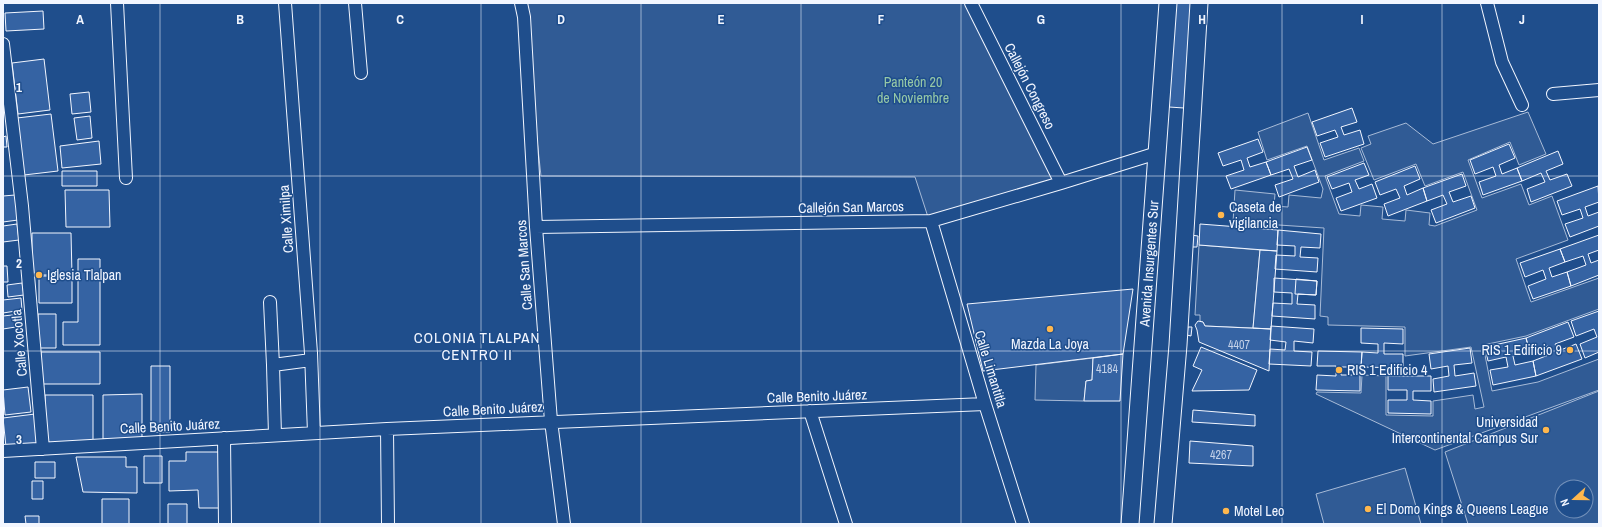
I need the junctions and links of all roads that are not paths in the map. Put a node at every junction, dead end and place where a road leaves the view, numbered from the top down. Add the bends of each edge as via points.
1 (117, 3) edge
2 (285, 3) edge
3 (355, 3) edge
4 (520, 3) edge
5 (971, 3) edge
6 (1168, 3) edge
7 (1199, 3) edge
8 (1487, 3) edge
9 (3, 44) edge
10 (361, 73) dead end
11 (1599, 90) edge
12 (1553, 94) dead end
13 (1522, 106) dead end
14 (1157, 153) junction
15 (126, 178) dead end
16 (1061, 183) junction
17 (932, 221) junction
18 (536, 227) junction
19 (270, 302) dead end
20 (311, 360) junction
21 (273, 365) junction
22 (985, 404) junction
23 (810, 411) junction
24 (551, 421) junction
25 (386, 429) junction
26 (314, 433) junction
27 (275, 435) junction
28 (224, 438) junction
29 (43, 448) junction
30 (3, 451) edge
31 (225, 524) edge
32 (388, 524) edge
33 (564, 524) edge
34 (846, 524) edge
35 (1023, 524) edge
36 (1130, 524) edge
37 (1163, 524) edge

1 - 15 street
2 - 20 street, Calle Ximilpa
3 - 10 street
4 - 18 street, Calle San Marcos via 524,17
5 - 16 street, Callejón Congreso
6 - 14 main road, Avenida Insurgentes Sur
7 - 37 main road via 1178,345
8 - 13 street via 1502,62
9 - 29 street, Calle Xocotla via 22,206
11 - 12 street
14 - 16 street, Callejón San Marcos
14 - 36 main road, Avenida Insurgentes Sur
16 - 17 street, Callejón San Marcos
17 - 18 street, Callejón San Marcos
17 - 22 street, Calle Limantitla
18 - 24 street, Calle San Marcos
19 - 21 street
20 - 21 street
20 - 26 street, Calle Ximilpa
21 - 27 street
22 - 23 street, Calle Benito Juárez
22 - 35 street, Calle Limantitla
23 - 24 street, Calle Benito Juárez
23 - 34 street
24 - 25 street, Calle Benito Juárez
24 - 33 street, Calle San Marcos
25 - 26 street, Calle Benito Juárez
25 - 32 street
26 - 27 street, Calle Benito Juárez
27 - 28 street, Calle Benito Juárez
28 - 29 street, Calle Benito Juárez
28 - 31 street
29 - 30 street, Calle Benito Juárez

